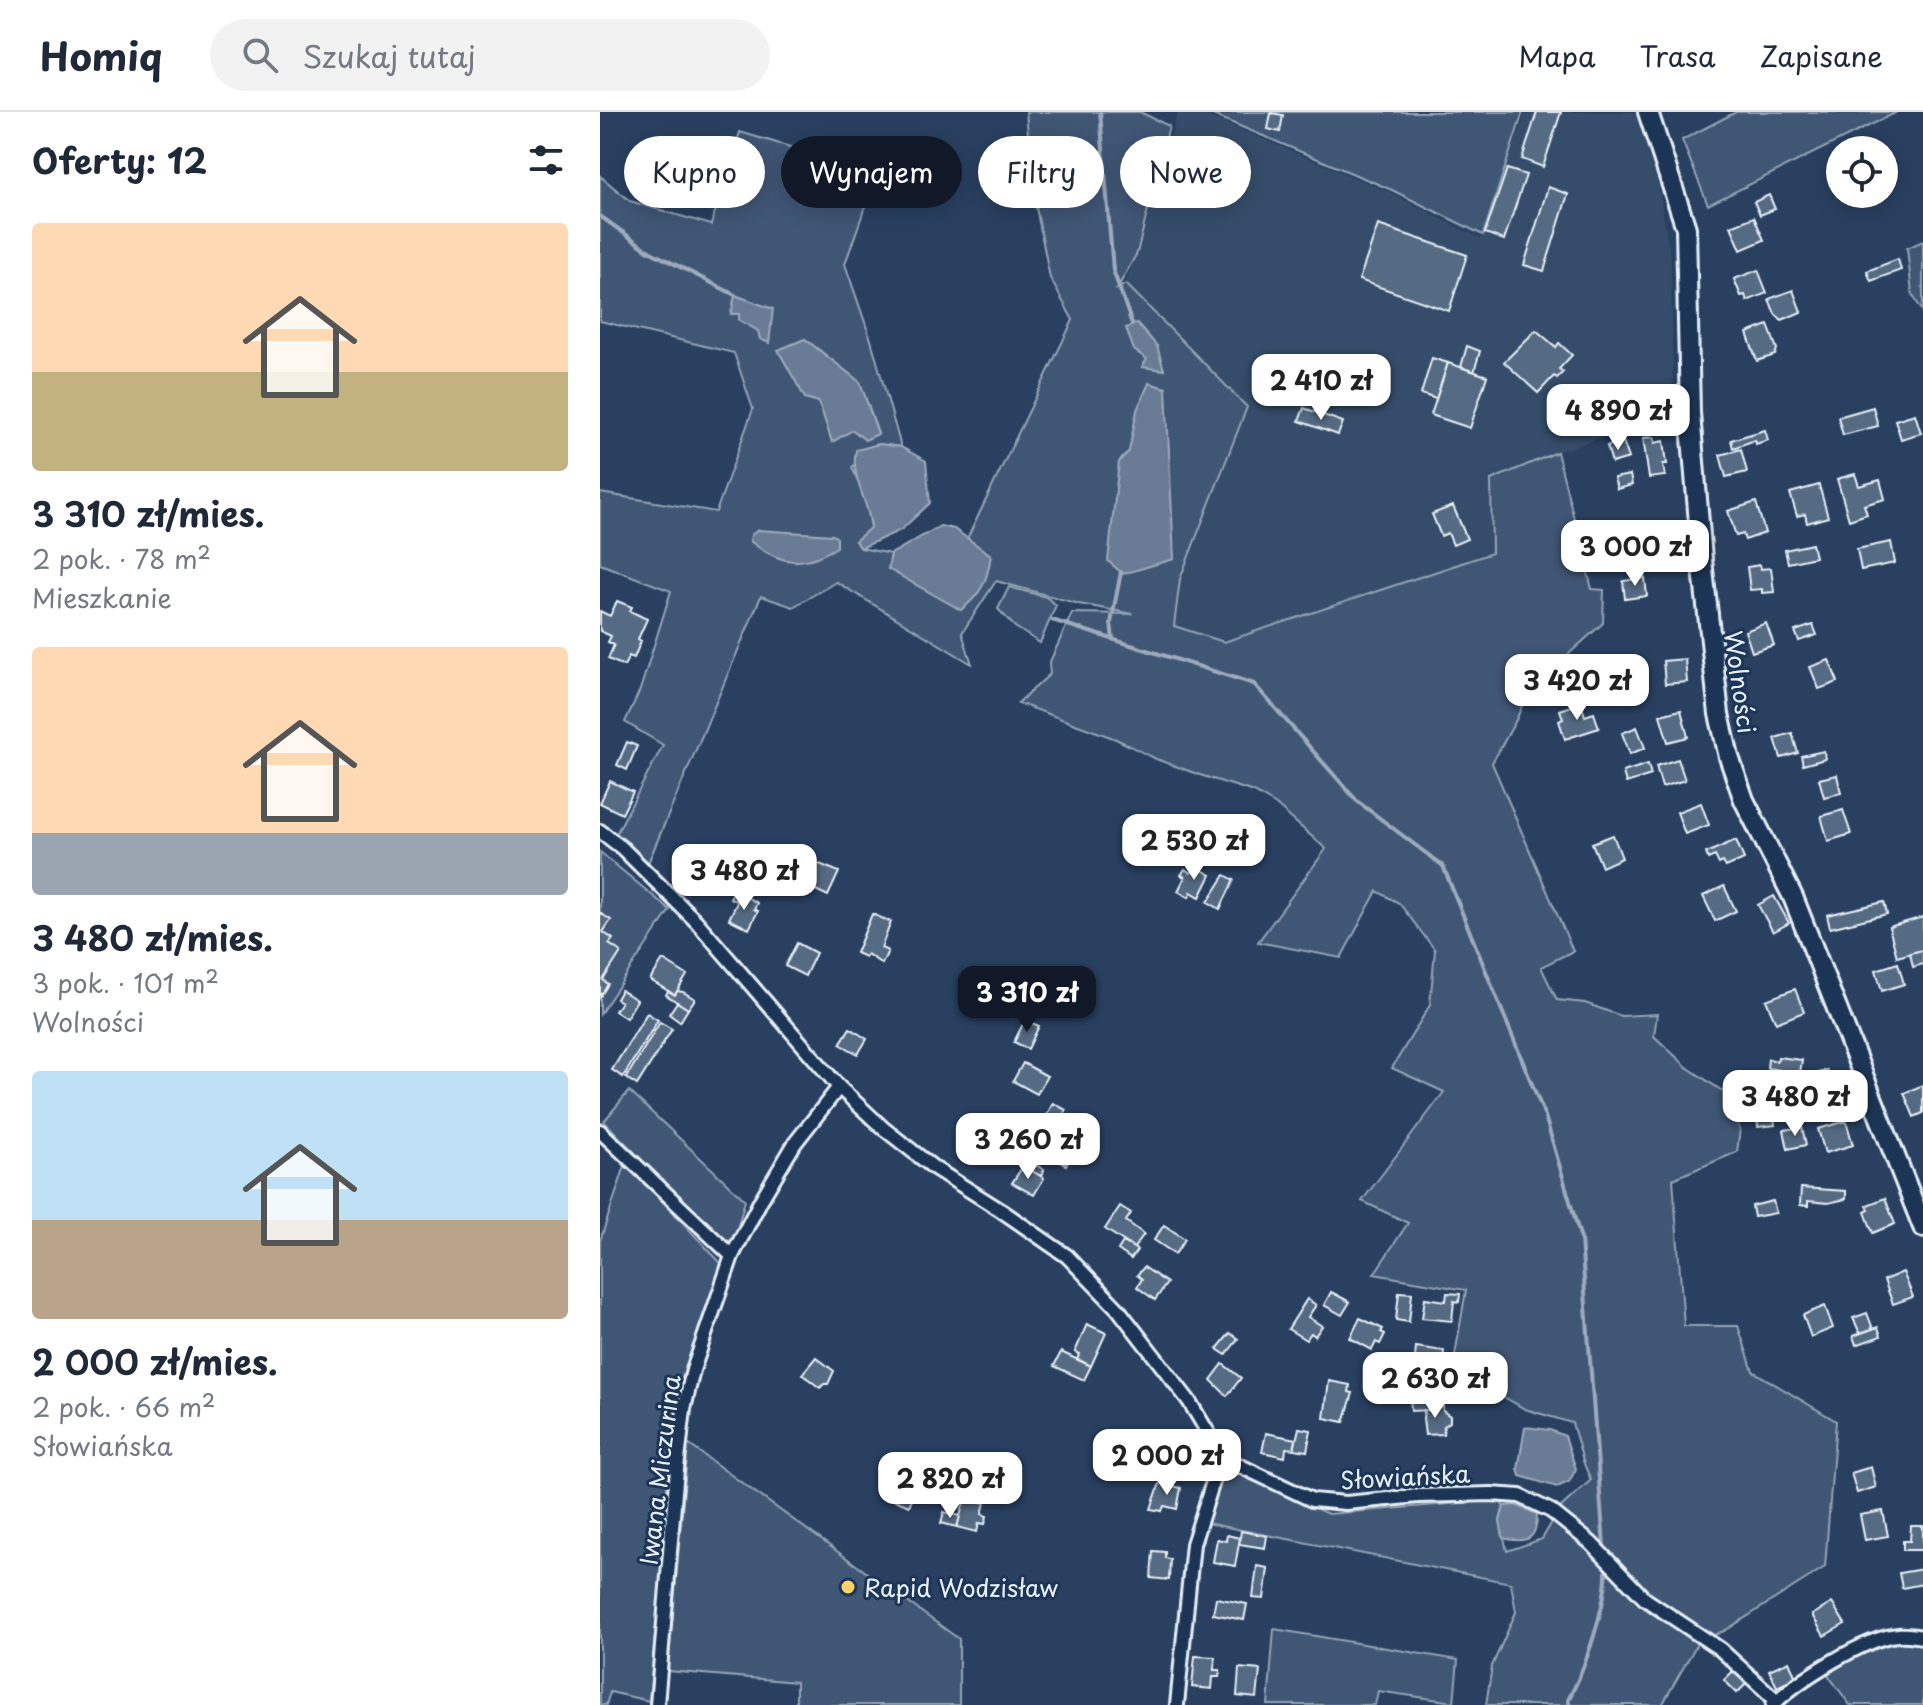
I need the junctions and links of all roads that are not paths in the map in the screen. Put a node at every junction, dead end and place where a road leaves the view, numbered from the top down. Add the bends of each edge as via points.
1 (1648, 112) edge
2 (600, 831) edge
3 (839, 1087) junction
4 (600, 1131) edge
5 (1923, 1227) edge
6 (732, 1256) junction
7 (1220, 1460) junction
8 (1923, 1637) edge
9 (1775, 1703) edge
10 (657, 1705) edge
11 (1177, 1705) edge

1 - 5 street, Wolności via 1686,228 1690,413 1700,545 1719,714 1729,757 1805,926
2 - 3 street via 696,921
3 - 6 street, Iwana Miczurina via 795,1143
3 - 7 street via 934,1168 1067,1256 1118,1309 1189,1401
4 - 6 street
6 - 10 street, Iwana Miczurina via 684,1409
7 - 9 street, Słowiańska via 1312,1500 1520,1496 1551,1511 1591,1543 1645,1599 1720,1649
7 - 11 street via 1193,1544
8 - 9 street, Słowiańska via 1897,1635 1866,1643

